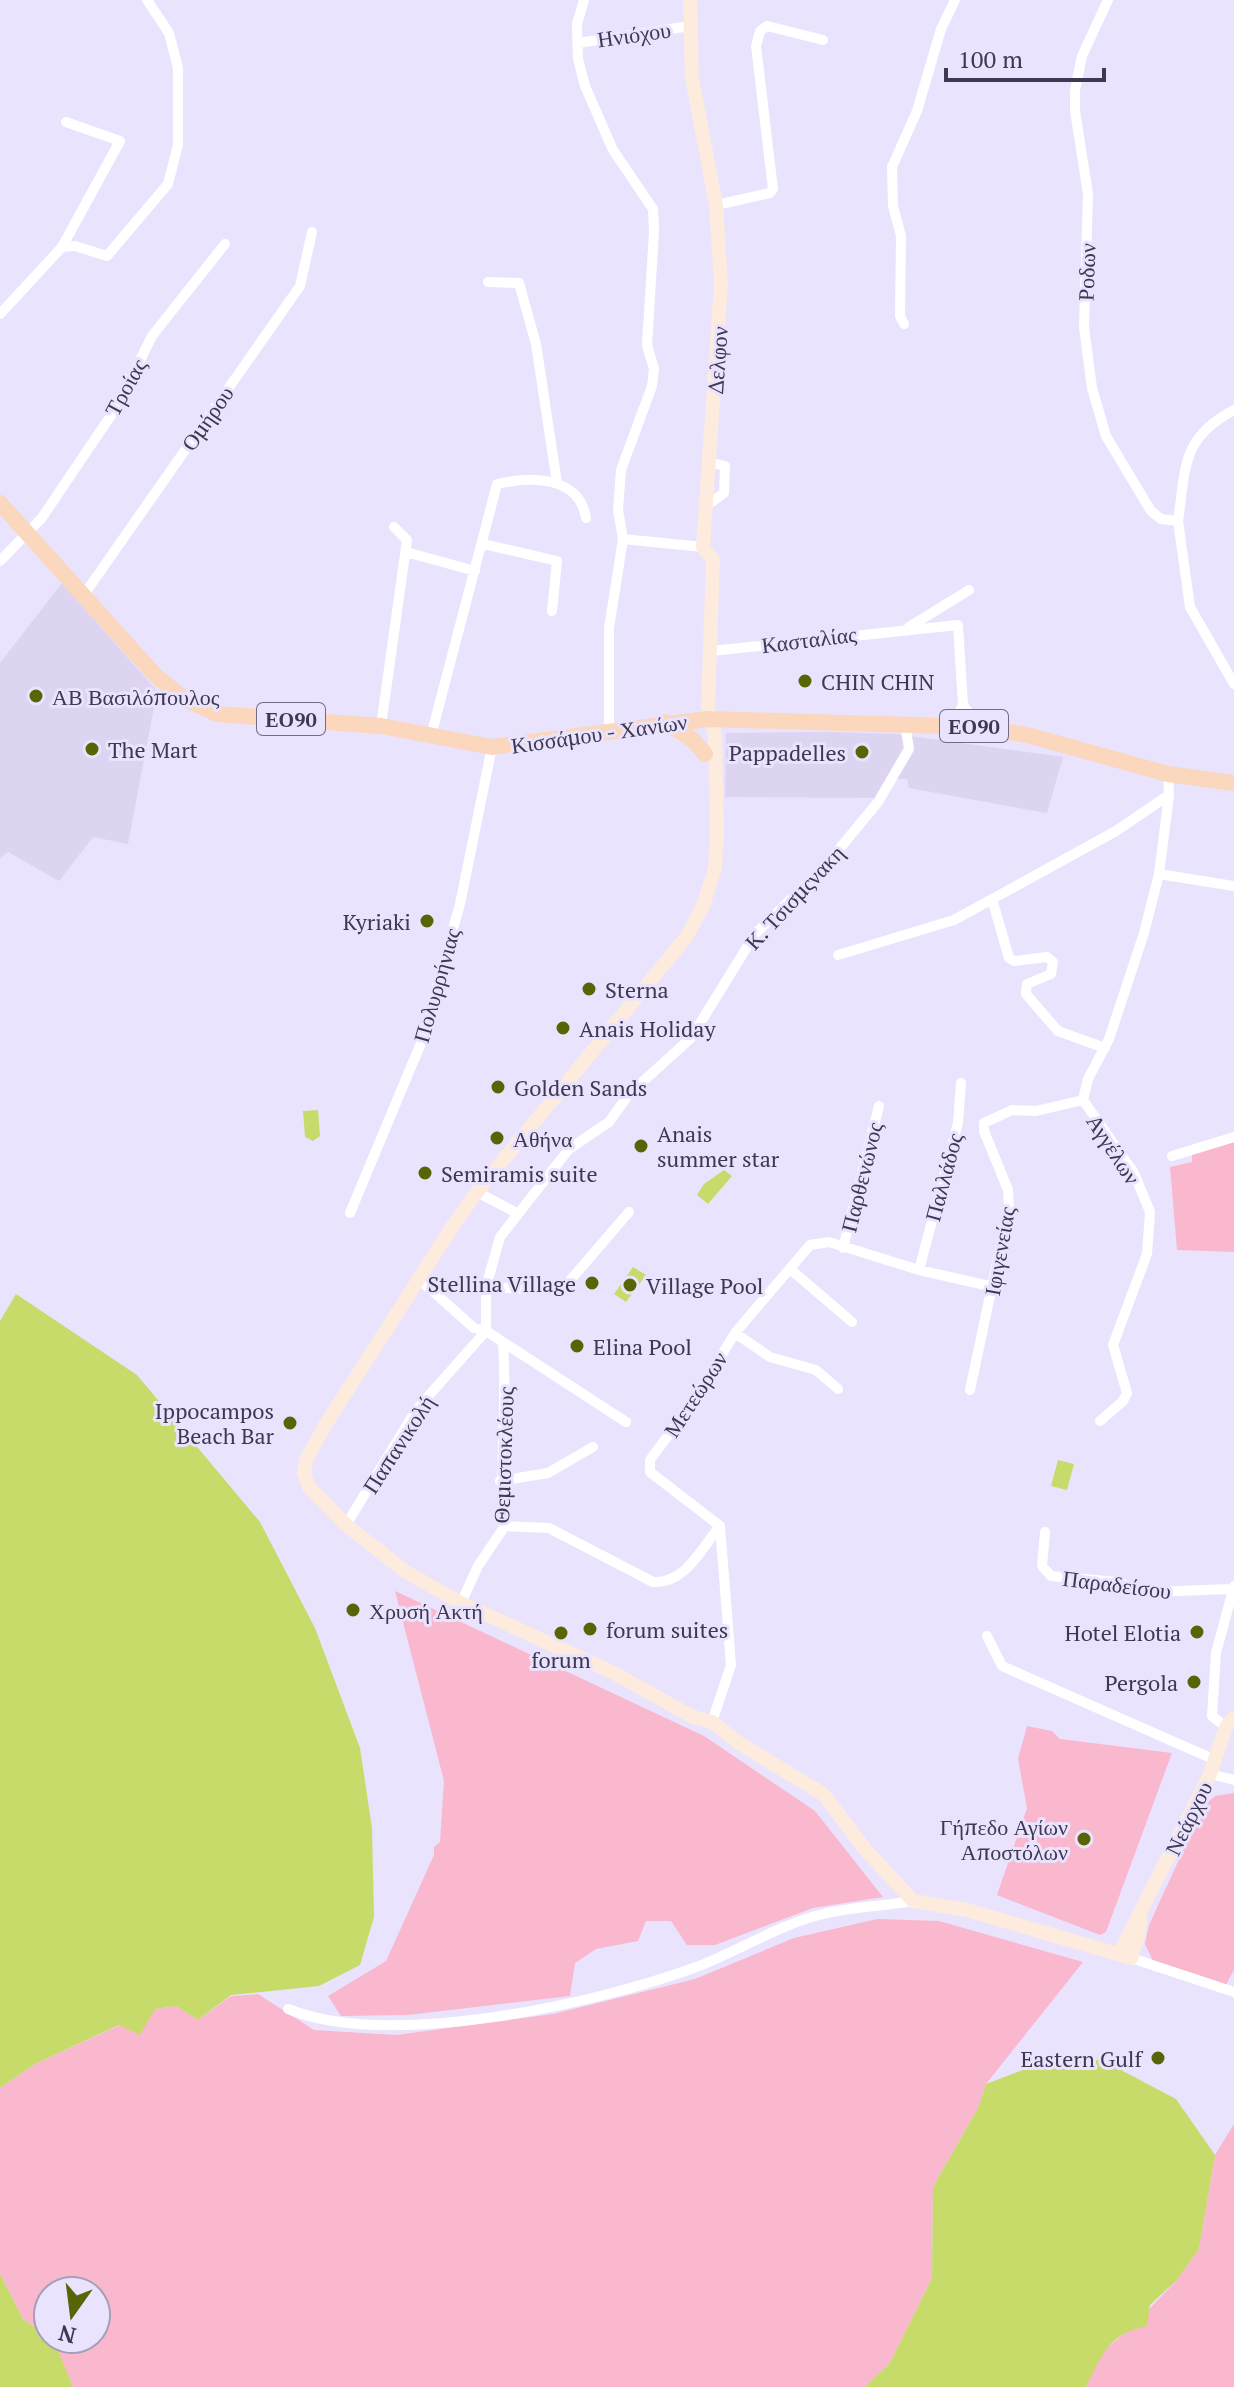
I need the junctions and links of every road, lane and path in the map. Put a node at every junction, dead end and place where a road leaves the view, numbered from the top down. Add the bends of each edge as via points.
1 (147, 0) edge
2 (584, 0) edge
3 (690, 0) edge
4 (955, 0) edge
5 (1108, 0) edge
6 (690, 26) junction
7 (823, 40) dead end
8 (578, 43) junction
9 (66, 122) dead end
10 (716, 205) junction
11 (312, 232) dead end
12 (225, 244) dead end
13 (62, 247) junction
14 (488, 282) dead end
15 (0, 314) edge
16 (904, 324) dead end
17 (1234, 410) edge
18 (557, 483) junction
19 (0, 503) edge
20 (586, 518) dead end
21 (1176, 521) junction
22 (394, 527) dead end
23 (30, 532) junction
24 (623, 539) junction
25 (483, 544) junction
26 (696, 547) junction
27 (406, 552) junction
28 (0, 561) edge
29 (475, 571) junction
30 (969, 590) dead end
31 (83, 596) junction
32 (552, 611) dead end
33 (907, 628) junction
34 (711, 651) junction
35 (1234, 684) edge
36 (963, 705) junction
37 (708, 719) junction
38 (666, 722) junction
39 (905, 724) junction
40 (381, 726) junction
41 (952, 726) junction
42 (979, 727) junction
43 (609, 730) junction
44 (431, 736) junction
45 (492, 747) junction
46 (705, 754) junction
47 (1168, 774) junction
48 (1234, 783) edge
49 (714, 786) junction
50 (1169, 795) junction
51 (1159, 874) junction
52 (1234, 886) edge
53 (992, 899) junction
54 (838, 955) dead end
55 (1105, 1048) junction
56 (961, 1083) dead end
57 (1083, 1100) junction
58 (879, 1106) dead end
59 (1234, 1137) edge
60 (1172, 1156) dead end
61 (477, 1192) junction
62 (629, 1212) dead end
63 (350, 1213) dead end
64 (517, 1213) junction
65 (843, 1248) junction
66 (790, 1269) junction
67 (919, 1270) junction
68 (419, 1279) junction
69 (486, 1287) junction
70 (994, 1287) junction
71 (852, 1322) dead end
72 (486, 1331) junction
73 (735, 1333) junction
74 (503, 1343) junction
75 (838, 1389) dead end
76 (970, 1390) dead end
77 (1100, 1421) dead end
78 (626, 1422) dead end
79 (593, 1447) dead end
80 (500, 1481) junction
81 (346, 1525) junction
82 (505, 1526) junction
83 (720, 1526) junction
84 (1045, 1532) dead end
85 (1232, 1587) edge
86 (461, 1603) junction
87 (987, 1636) dead end
88 (712, 1722) junction
89 (1230, 1722) edge
90 (1212, 1766) junction
91 (1234, 1780) edge
92 (913, 1901) junction
93 (1131, 1952) junction
94 (1234, 1992) edge
95 (288, 2009) dead end

1 - 13 street via 175,48 174,170 107,256
2 - 8 street
3 - 6 street, Δελφον
4 - 16 street via 892,167
5 - 21 street, Ροδων via 1082,56 1075,90 1088,194 1083,275 1090,373 1106,436 1151,511
6 - 8 street, Ηνιόχου
6 - 10 street, Δελφον via 692,78
7 - 10 street via 767,26 760,31 756,46 773,189
8 - 24 street via 585,86 613,150 653,209 647,345 654,369 621,470 618,510
9 - 13 street via 120,141
10 - 26 street, Δελφον via 720,336 706,506
11 - 31 street, Ομήρου via 300,286
12 - 23 street, Τροίας via 152,336 118,405
13 - 15 street
14 - 18 street via 519,283 536,344
17 - 21 street via 1201,431 1193,443
18 - 20 street via 573,488
18 - 25 street via 497,484
19 - 23 main road, Κισσάμου - Χανίων / ΕΟ90
21 - 35 street via 1190,607
22 - 27 street via 407,540
23 - 28 street, Τροίας
23 - 31 main road, Κισσάμου - Χανίων / ΕΟ90
24 - 26 street
24 - 43 street via 609,628
25 - 29 street
25 - 32 street via 557,561
26 - 34 street, Δελφον via 713,560
27 - 29 street
27 - 40 street
29 - 44 street
30 - 33 street, Κασταλίας
31 - 40 main road, Κισσάμου - Χανίων / ΕΟ90 via 156,676 202,708 217,714
33 - 34 street, Κασταλίας
33 - 36 street, Κασταλίας via 958,625
34 - 37 street, Δελφον
36 - 41 street
36 - 42 street
37 - 38 main road, Κισσάμου - Χανίων / ΕΟ90
37 - 39 main road, Κισσάμου - Χανίων / ΕΟ90
37 - 46 street via 701,734
37 - 49 street via 715,736
38 - 43 main road, Κισσάμου - Χανίων / ΕΟ90
38 - 46 main road
39 - 41 main road, Κισσάμου - Χανίων / ΕΟ90
39 - 64 street, Κ. Τσισμςνακη via 909,749 878,802 826,865 755,934 691,1038 629,1094 609,1122 569,1149
40 - 44 main road, Κισσάμου - Χανίων / ΕΟ90
41 - 42 main road, Κισσάμου - Χανίων / ΕΟ90
42 - 47 main road, Κισσάμου - Χανίων / ΕΟ90
43 - 45 main road, Κισσάμου - Χανίων / ΕΟ90
44 - 45 main road, Κισσάμου - Χανίων / ΕΟ90
45 - 63 street, Πολυρρήνιας via 460,904 421,1043
46 - 49 street
47 - 48 main road, Κισσάμου - Χανίων / ΕΟ90
47 - 50 street, Αγγέλων
49 - 61 street via 715,868 694,926
50 - 51 street, Αγγέλων
50 - 53 street via 1116,831
51 - 52 street
51 - 55 street, Αγγέλων
53 - 54 street via 954,920
53 - 55 street via 1009,958 1047,957 1053,962 1051,974 1027,984 1026,994 1058,1031
55 - 57 street, Αγγέλων
56 - 67 street, Παλλάδος via 958,1123
57 - 70 street, Ιφιγενείας via 1036,1111 1012,1110 985,1120 1009,1206
57 - 77 street, Αγγέλων via 1134,1173 1150,1212 1147,1254 1113,1345 1127,1393
58 - 65 street, Παρθενώνος
59 - 60 street
61 - 64 street
61 - 68 street
62 - 69 street via 567,1284
64 - 69 street, Κ. Τσισμςνακη via 500,1237
65 - 66 street, Μετεώρων via 819,1241
65 - 67 street, Μετεώρων
66 - 71 street
66 - 73 street, Μετεώρων
67 - 70 street, Μετεώρων
68 - 72 street via 457,1315
68 - 81 street via 306,1460 309,1487
69 - 72 street, Κ. Τσισμςνακη
70 - 76 street, Ιφιγενείας
72 - 74 street
72 - 81 street, Παπανικολή via 416,1410
73 - 75 street via 770,1357 816,1370
73 - 83 street, Μετεώρων via 649,1468
74 - 78 street
74 - 80 street, Θεμιστοκλέους via 506,1417
79 - 80 street via 548,1473
80 - 82 street, Θεμιστοκλέους
81 - 86 street via 406,1572
82 - 83 street via 549,1528 653,1582 666,1583 678,1579
82 - 86 street, Θεμιστοκλέους
83 - 88 street via 731,1665
84 - 85 street, Παραδείσου via 1042,1566 1051,1576 1117,1582 1148,1592
85 - 89 street via 1216,1653 1212,1716 1218,1724
86 - 88 street
87 - 90 street via 1002,1666
88 - 92 street via 823,1794
89 - 90 street, Νεάρχου
90 - 91 street
90 - 93 street, Νεάρχου via 1140,1918
92 - 93 street
92 - 95 street via 821,1914 698,1966 545,2008 402,2024 331,2024
93 - 94 street

